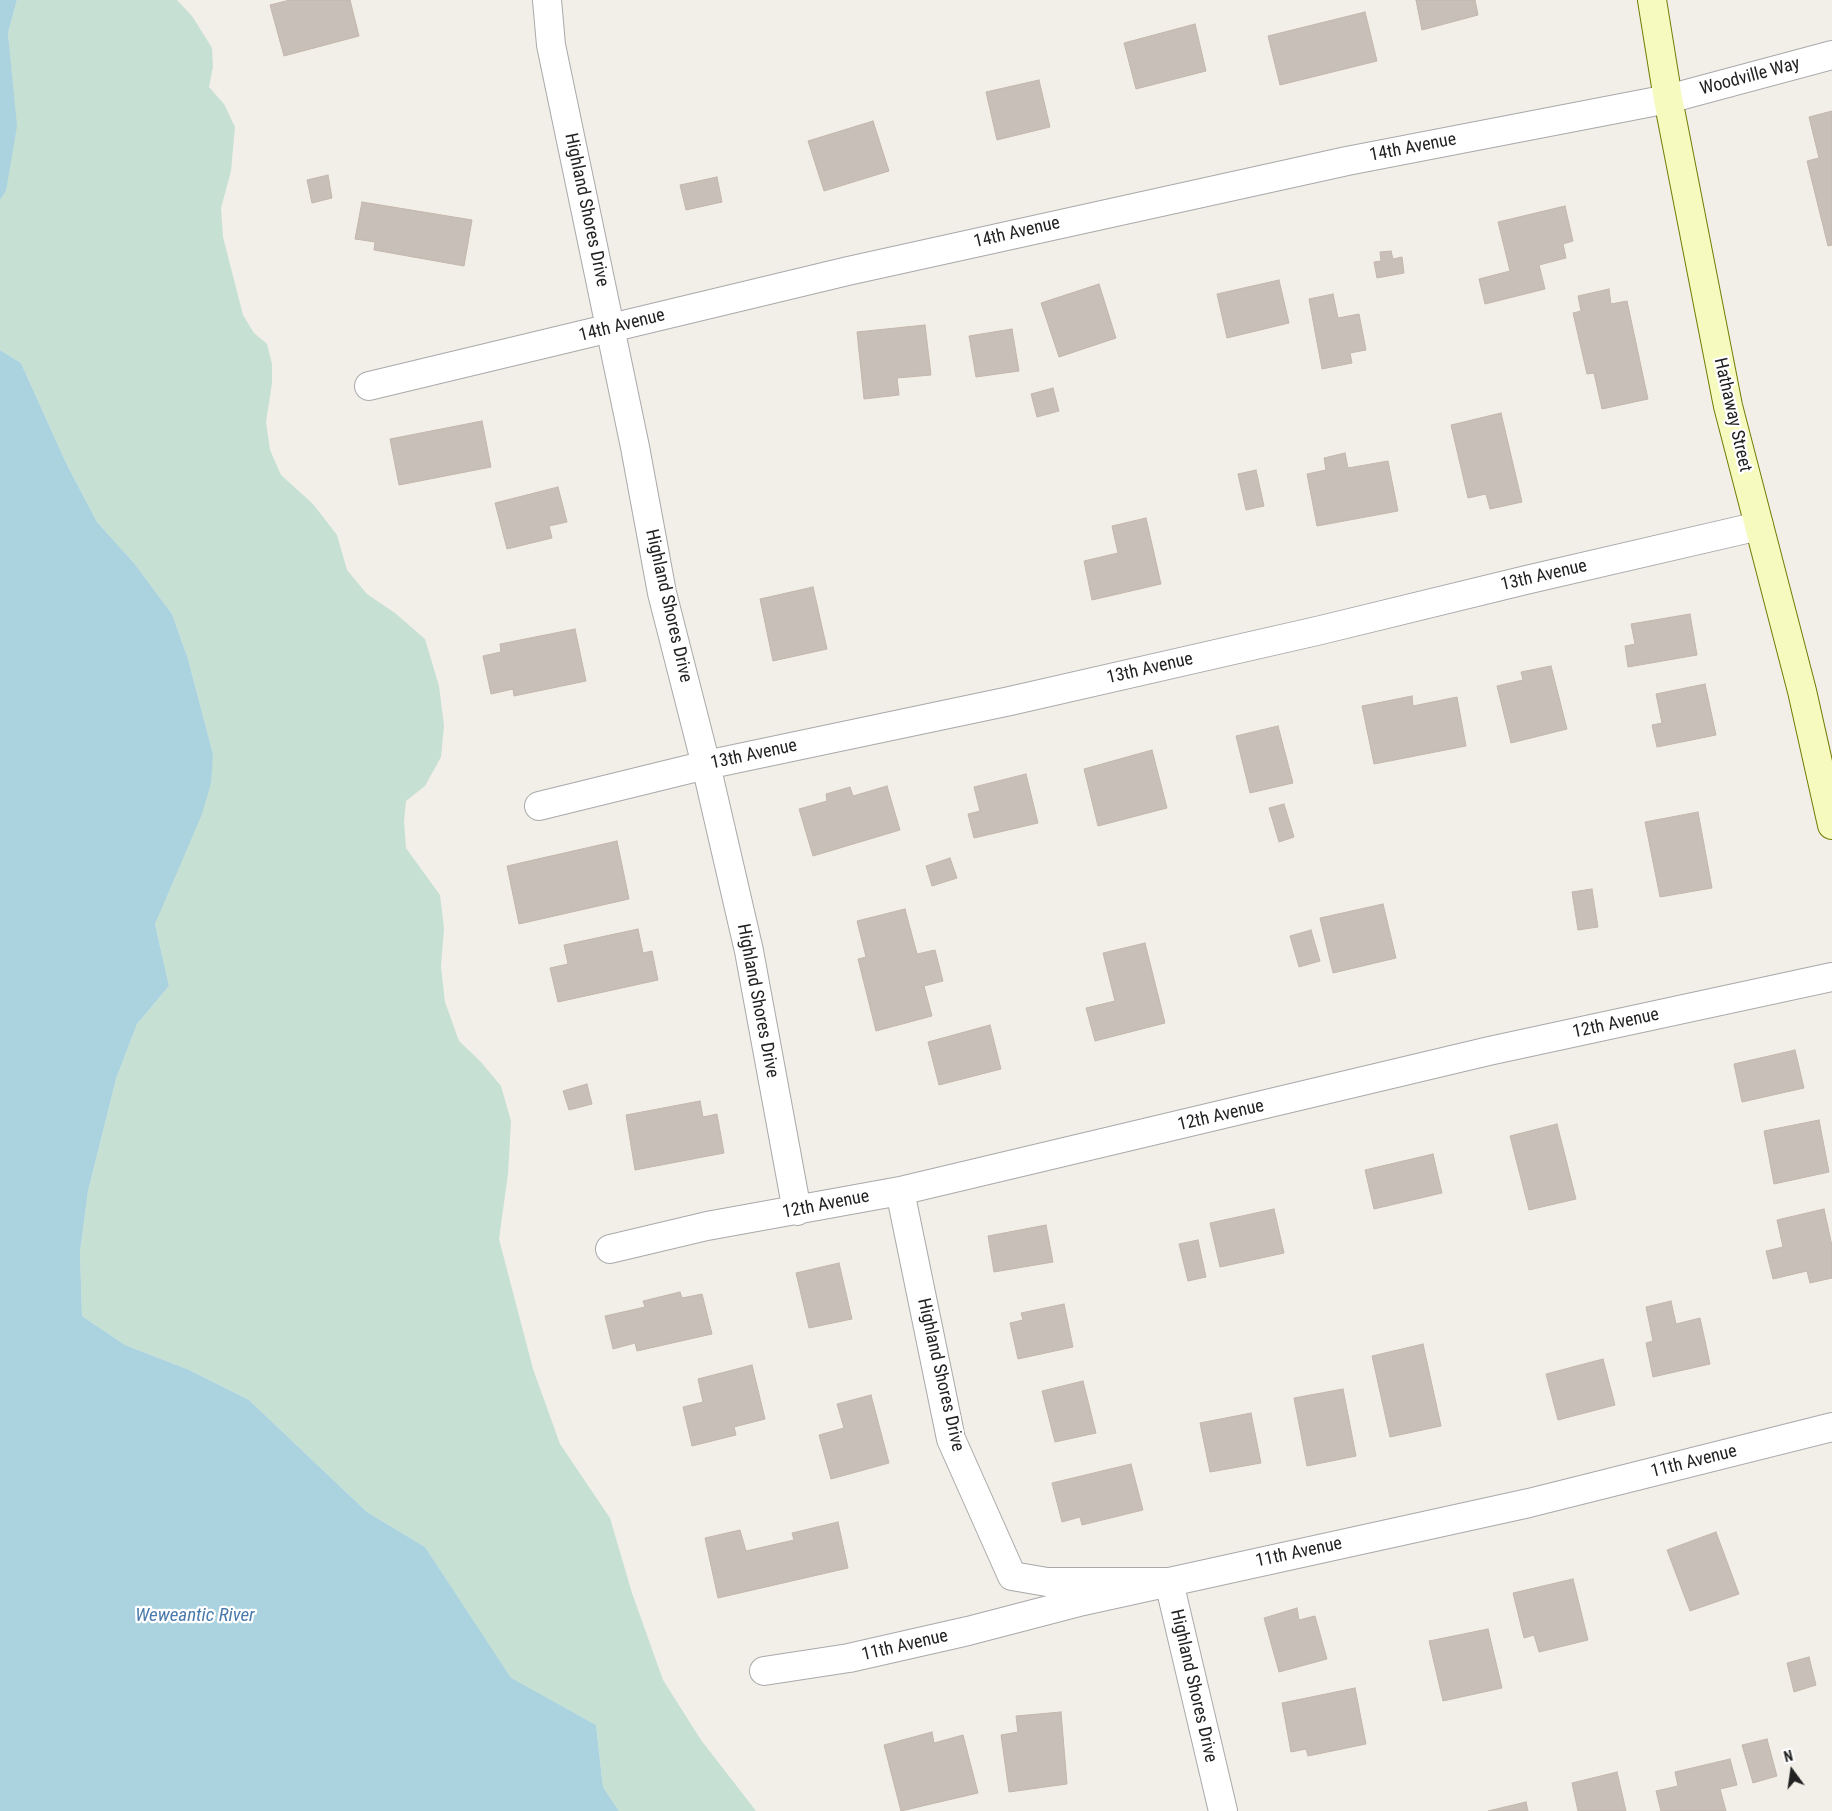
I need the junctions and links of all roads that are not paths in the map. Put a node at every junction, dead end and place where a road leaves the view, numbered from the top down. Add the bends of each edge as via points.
1 (547, 0) edge
2 (1652, 0) edge
3 (1832, 55) edge
4 (1668, 99) junction
5 (611, 328) junction
6 (370, 386) dead end
7 (1759, 526) junction
8 (706, 765) junction
9 (539, 806) dead end
10 (1832, 825) edge
11 (1832, 977) edge
12 (900, 1191) junction
13 (797, 1211) junction
14 (610, 1249) dead end
15 (1832, 1427) edge
16 (1169, 1582) junction
17 (764, 1671) dead end
18 (1223, 1811) edge

1 - 5 street, Highland Shores Drive via 551,45
2 - 4 street, Hathaway Street
3 - 4 street, Woodville Way
4 - 5 street, 14th Avenue via 1347,160 848,271
4 - 7 street, Hathaway Street via 1728,406
5 - 6 street, 14th Avenue
5 - 8 street, Highland Shores Drive via 662,593
7 - 8 street, 13th Avenue via 1020,699
7 - 10 street, Hathaway Street via 1802,690
8 - 9 street, 13th Avenue
8 - 13 street, Highland Shores Drive via 748,951
11 - 12 street, 12th Avenue via 1490,1051
12 - 13 street, 12th Avenue
12 - 16 street, Highland Shores Drive via 951,1439 1012,1576 1047,1582
13 - 14 street, 12th Avenue via 707,1226
15 - 16 street, 11th Avenue via 1528,1503
16 - 17 street, 11th Avenue via 858,1656
16 - 18 street, Highland Shores Drive

